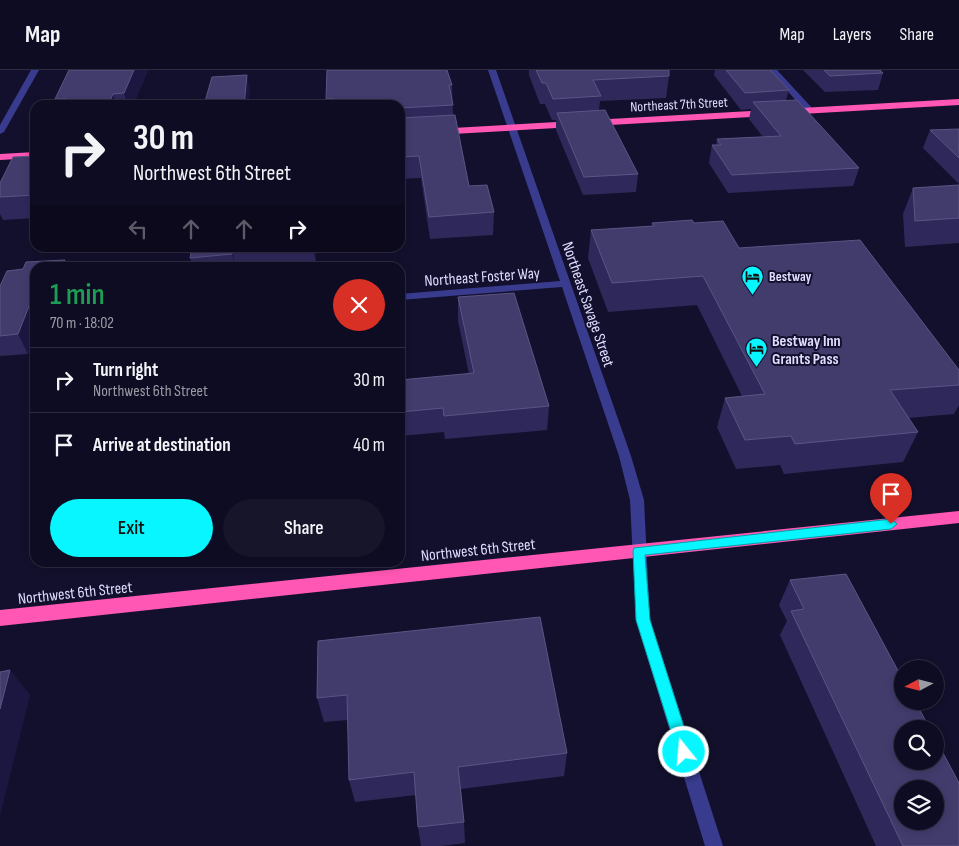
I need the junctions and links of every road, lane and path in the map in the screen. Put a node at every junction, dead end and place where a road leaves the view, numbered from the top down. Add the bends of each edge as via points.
1 (35, 70) edge
2 (492, 70) edge
3 (773, 70) edge
4 (959, 102) edge
5 (810, 111) junction
6 (512, 127) junction
7 (0, 132) edge
8 (405, 134) edge
9 (30, 155) edge
10 (0, 157) edge
11 (566, 284) junction
12 (405, 297) edge
13 (959, 517) edge
14 (639, 551) junction
15 (0, 618) edge
16 (714, 846) edge

1 - 7 street
2 - 6 street, Northeast Savage Street
3 - 5 street
4 - 5 highway, Northeast 7th Street
5 - 6 highway, Northeast 7th Street
6 - 8 highway, Northeast 7th Street
6 - 11 street, Northeast Savage Street
9 - 10 highway
11 - 12 street, Northeast Foster Way
11 - 14 street, Northeast Savage Street via 635,491
13 - 14 highway, Northwest 6th Street
14 - 15 highway, Northwest 6th Street
14 - 16 street, Northeast Savage Street via 643,620

